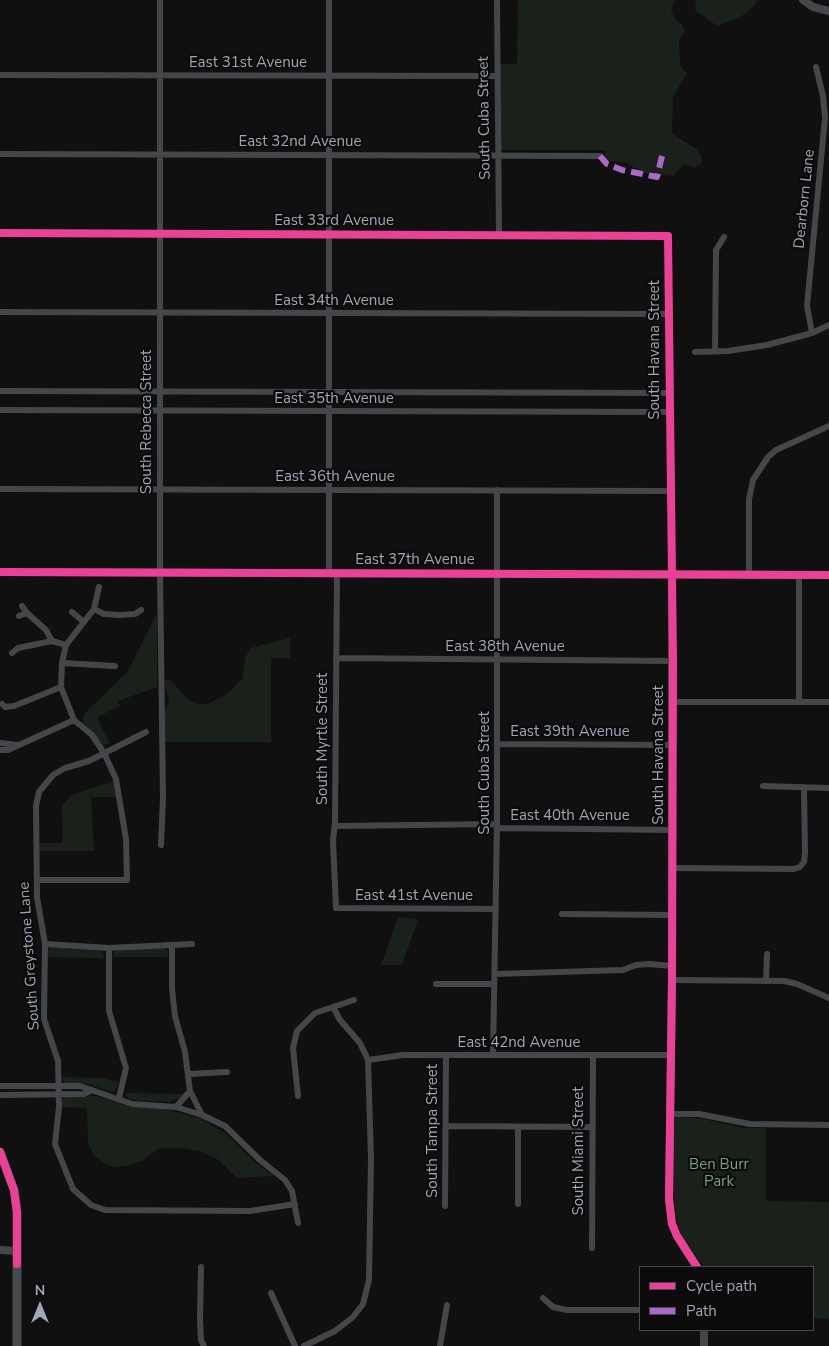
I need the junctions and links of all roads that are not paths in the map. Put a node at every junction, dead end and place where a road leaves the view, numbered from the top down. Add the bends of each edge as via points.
1 (160, 0) edge
2 (329, 0) edge
3 (497, 0) edge
4 (803, 0) edge
5 (829, 11) edge
6 (816, 67) dead end
7 (0, 75) edge
8 (161, 75) junction
9 (329, 76) junction
10 (496, 76) junction
11 (826, 141) edge
12 (0, 154) edge
13 (160, 154) junction
14 (329, 155) junction
15 (497, 155) junction
16 (600, 156) dead end
17 (0, 233) edge
18 (159, 233) junction
19 (329, 235) junction
20 (499, 235) junction
21 (668, 236) joint
22 (724, 237) dead end
23 (0, 312) edge
24 (160, 313) junction
25 (329, 313) junction
26 (668, 314) junction
27 (829, 326) edge
28 (812, 333) junction
29 (715, 351) junction
30 (695, 352) dead end
31 (0, 391) edge
32 (160, 392) junction
33 (329, 392) junction
34 (669, 393) junction
35 (0, 410) edge
36 (160, 410) junction
37 (329, 412) junction
38 (669, 412) junction
39 (829, 426) edge
40 (0, 489) edge
41 (160, 489) junction
42 (329, 490) junction
43 (497, 490) junction
44 (670, 491) junction
45 (0, 572) edge
46 (160, 573) junction
47 (329, 573) junction
48 (337, 574) junction
49 (498, 574) junction
50 (672, 574) junction
51 (749, 574) junction
52 (799, 575) junction
53 (829, 575) edge
54 (99, 587) dead end
55 (22, 606) dead end
56 (94, 608) junction
57 (140, 610) dead end
58 (72, 612) dead end
59 (27, 613) junction
60 (19, 616) dead end
61 (84, 622) junction
62 (52, 641) junction
63 (66, 644) junction
64 (12, 653) dead end
65 (336, 658) junction
66 (497, 659) junction
67 (673, 661) junction
68 (62, 663) junction
69 (114, 666) dead end
70 (61, 687) junction
71 (673, 702) junction
72 (799, 702) junction
73 (829, 702) edge
74 (3, 708) dead end
75 (74, 720) junction
76 (146, 732) dead end
77 (0, 743) edge
78 (498, 744) junction
79 (19, 745) junction
80 (672, 745) junction
81 (0, 750) edge
82 (104, 752) junction
83 (763, 786) dead end
84 (804, 787) junction
85 (829, 788) edge
86 (335, 826) junction
87 (497, 826) junction
88 (672, 830) junction
89 (161, 845) dead end
90 (673, 868) junction
91 (37, 880) junction
92 (335, 905) joint
93 (496, 909) junction
94 (562, 914) dead end
95 (672, 915) junction
96 (45, 944) junction
97 (192, 944) dead end
98 (172, 945) junction
99 (108, 948) junction
100 (767, 954) dead end
101 (672, 966) junction
102 (495, 974) junction
103 (672, 980) junction
104 (766, 981) junction
105 (436, 984) dead end
106 (494, 984) junction
107 (829, 998) edge
108 (354, 1000) dead end
109 (333, 1007) junction
110 (446, 1055) junction
111 (493, 1055) junction
112 (593, 1055) junction
113 (671, 1055) junction
114 (368, 1060) junction
115 (227, 1072) dead end
116 (189, 1074) junction
117 (0, 1086) edge
118 (59, 1087) junction
119 (92, 1090) junction
120 (190, 1091) junction
121 (0, 1095) edge
122 (59, 1095) junction
123 (298, 1096) dead end
124 (119, 1098) junction
125 (176, 1107) junction
126 (669, 1114) junction
127 (202, 1115) junction
128 (829, 1125) edge
129 (446, 1126) junction
130 (518, 1127) junction
131 (591, 1127) junction
132 (0, 1152) edge
133 (295, 1204) junction
134 (518, 1204) dead end
135 (445, 1206) dead end
136 (298, 1223) dead end
137 (592, 1248) dead end
138 (0, 1250) edge
139 (18, 1251) junction
140 (696, 1266) edge
141 (201, 1267) dead end
142 (271, 1293) dead end
143 (543, 1298) dead end
144 (446, 1305) dead end
145 (639, 1310) edge
146 (704, 1331) edge
147 (17, 1346) edge
148 (204, 1346) edge
149 (295, 1346) edge
150 (304, 1346) edge
151 (440, 1346) edge
152 (704, 1346) edge

1 - 8 street, South Rebecca Street
2 - 9 street
3 - 10 street, South Cuba Street
4 - 5 street via 813,7
6 - 11 street, Dearborn Lane via 825,109
7 - 8 street, East 31st Avenue
8 - 9 street, East 31st Avenue
8 - 13 street, South Rebecca Street
9 - 10 street, East 31st Avenue
9 - 14 street
10 - 15 street, South Cuba Street
11 - 28 street, Dearborn Lane via 807,306
12 - 13 street, East 32nd Avenue
13 - 14 street, East 32nd Avenue
13 - 18 street, South Rebecca Street
14 - 15 street, East 32nd Avenue
14 - 19 street
15 - 16 street, East 32nd Avenue
15 - 20 street, South Cuba Street
17 - 18 street, East 33rd Avenue
18 - 19 street, East 33rd Avenue
18 - 24 street, South Rebecca Street
19 - 20 street, East 33rd Avenue
19 - 25 street
20 - 21 street, East 33rd Avenue
21 - 26 street, South Havana Street
22 - 29 street via 716,250
23 - 24 street, East 34th Avenue
24 - 25 street, East 34th Avenue
24 - 32 street, South Rebecca Street
25 - 26 street, East 34th Avenue
25 - 33 street
26 - 34 street, South Havana Street
27 - 28 street
28 - 29 street via 753,348
29 - 30 street
31 - 32 street, East 35th Avenue
32 - 33 street, East 35th Avenue
32 - 36 street, South Rebecca Street
33 - 34 street, East 35th Avenue
33 - 37 street
34 - 38 street, South Havana Street
35 - 36 street, East 35th Avenue
36 - 37 street, East 35th Avenue
36 - 41 street, South Rebecca Street
37 - 38 street, East 35th Avenue
37 - 42 street
38 - 44 street, South Havana Street
39 - 51 street via 776,450 753,480
40 - 41 street, East 36th Avenue
41 - 42 street, East 36th Avenue
41 - 46 street, South Rebecca Street
42 - 43 street, East 36th Avenue
42 - 47 street
43 - 44 street, East 36th Avenue
43 - 49 street, South Cuba Street
44 - 50 street, South Havana Street
45 - 46 street, East 37th Avenue
46 - 47 street, East 37th Avenue
46 - 89 street, South Rebecca Street
47 - 48 street, East 37th Avenue
48 - 49 street, East 37th Avenue
48 - 65 street, South Myrtle Street
49 - 50 street, East 37th Avenue
49 - 66 street, South Cuba Street
50 - 51 street, East 37th Avenue
50 - 67 street, South Havana Street
51 - 52 street, East 37th Avenue
52 - 53 street, East 37th Avenue
52 - 72 street
54 - 56 street
55 - 59 street
56 - 57 street via 104,614 130,615
56 - 61 street
58 - 61 street
59 - 60 street
59 - 62 street via 38,621
61 - 63 street
62 - 63 street
62 - 64 street via 18,648
63 - 68 street
65 - 66 street, East 38th Avenue
65 - 86 street, South Myrtle Street
66 - 67 street, East 38th Avenue
66 - 78 street, South Cuba Street
67 - 71 street, South Havana Street
68 - 69 street
68 - 70 street
70 - 74 street
70 - 75 street
71 - 72 street
71 - 80 street, South Havana Street
72 - 73 street
75 - 79 street
75 - 82 street via 92,735
76 - 82 street, South Greystone Lane
77 - 79 street
78 - 80 street, East 39th Avenue
78 - 87 street, South Cuba Street
79 - 81 street
80 - 88 street, South Havana Street
82 - 91 street, South Greystone Lane via 53,775 39,792 36,806
82 - 91 street via 119,795 127,851 127,880
83 - 84 street
84 - 85 street
84 - 90 street via 804,862 794,869
86 - 87 street, East 40th Avenue
86 - 92 street, South Myrtle Street
87 - 88 street, East 40th Avenue
87 - 93 street, South Cuba Street
88 - 90 street, South Havana Street
90 - 95 street, South Havana Street
91 - 96 street, South Greystone Lane via 36,897
92 - 93 street, East 41st Avenue via 341,909
93 - 102 street, South Cuba Street
94 - 95 street
95 - 101 street, South Havana Street
96 - 99 street
96 - 118 street, South Greystone Lane via 44,1019 58,1061
97 - 98 street
98 - 99 street
98 - 116 street via 172,1003
99 - 124 street via 108,1011 126,1068
100 - 104 street
101 - 102 street via 649,964 623,970
101 - 103 street, South Havana Street
102 - 106 street, South Cuba Street
103 - 104 street
103 - 113 street, South Havana Street
104 - 107 street via 798,984
105 - 106 street
106 - 111 street, South Cuba Street
108 - 109 street
109 - 114 street via 360,1043
109 - 123 street via 315,1013 297,1032 293,1048
110 - 111 street, East 42nd Avenue
110 - 114 street, East 42nd Avenue via 403,1055
110 - 129 street, South Tampa Street
111 - 112 street, East 42nd Avenue
112 - 113 street, East 42nd Avenue
112 - 131 street, South Miami Street
113 - 126 street, South Havana Street
114 - 150 street via 370,1280 363,1304 353,1317 335,1331
115 - 116 street
116 - 120 street
117 - 118 street
118 - 119 street via 80,1086
118 - 122 street, South Greystone Lane
119 - 122 street via 84,1094
119 - 124 street
120 - 125 street
120 - 127 street
121 - 122 street
122 - 133 street, South Greystone Lane via 55,1144 73,1189 91,1205 118,1211 250,1211
124 - 125 street via 132,1104
125 - 127 street
126 - 128 street via 699,1114 750,1124
126 - 140 street, South Havana Street via 670,1214 677,1236
127 - 133 street via 225,1126 285,1180
129 - 130 street
129 - 135 street, South Tampa Street
130 - 131 street
130 - 134 street
131 - 137 street, South Miami Street
132 - 139 main road via 14,1190
133 - 136 street
138 - 139 street
139 - 147 main road
141 - 148 street via 200,1319
142 - 149 street
143 - 145 street via 553,1307 567,1310
144 - 151 street
146 - 152 street

